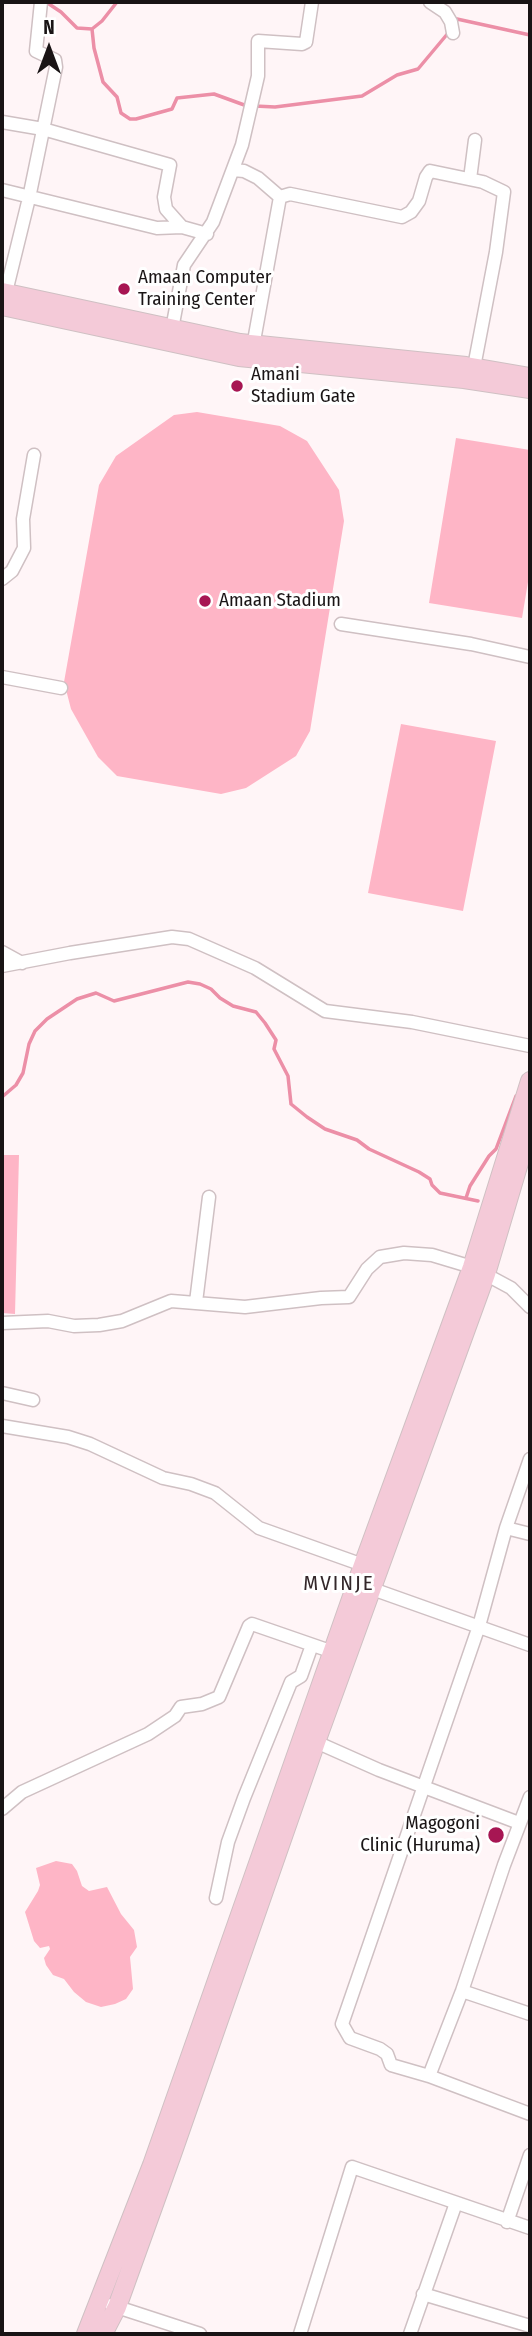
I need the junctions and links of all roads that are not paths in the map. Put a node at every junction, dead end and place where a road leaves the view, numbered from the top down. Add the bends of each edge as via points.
1 (41, 2) edge
2 (313, 2) edge
3 (430, 2) edge
4 (452, 27) dead end
5 (2, 122) edge
6 (43, 130) junction
7 (474, 140) dead end
8 (233, 170) junction
9 (470, 179) junction
10 (2, 190) edge
11 (280, 197) junction
12 (29, 198) junction
13 (182, 227) junction
14 (207, 234) junction
15 (3, 297) edge
16 (172, 328) junction
17 (252, 352) junction
18 (474, 367) junction
19 (530, 377) edge
20 (530, 389) edge
21 (34, 455) dead end
22 (2, 579) edge
23 (341, 624) dead end
24 (530, 657) edge
25 (2, 677) edge
26 (61, 688) dead end
27 (2, 952) edge
28 (22, 963) junction
29 (2, 966) edge
30 (530, 1046) edge
31 (530, 1082) edge
32 (530, 1126) edge
33 (209, 1197) dead end
34 (478, 1271) junction
35 (526, 1293) edge
36 (196, 1302) junction
37 (530, 1307) edge
38 (2, 1323) edge
39 (2, 1393) edge
40 (33, 1400) dead end
41 (2, 1426) edge
42 (530, 1459) edge
43 (506, 1528) junction
44 (530, 1534) edge
45 (363, 1565) junction
46 (365, 1586) junction
47 (479, 1626) junction
48 (312, 1645) junction
49 (530, 1646) edge
50 (333, 1652) junction
51 (316, 1742) junction
52 (422, 1785) junction
53 (530, 1797) edge
54 (2, 1809) edge
55 (519, 1824) junction
56 (216, 1898) dead end
57 (461, 1992) junction
58 (530, 2014) edge
59 (429, 2076) junction
60 (530, 2114) edge
61 (530, 2155) edge
62 (456, 2203) junction
63 (507, 2222) junction
64 (530, 2228) edge
65 (423, 2294) junction
66 (99, 2302) junction
67 (117, 2307) junction
68 (530, 2330) edge
69 (86, 2334) edge
70 (103, 2334) edge
71 (110, 2334) edge
72 (200, 2334) edge
73 (300, 2334) edge
74 (410, 2334) edge

1 - 6 street via 36,51 55,60 56,67
2 - 8 street via 306,42 258,41 252,108
3 - 4 street via 445,12
5 - 6 street
6 - 12 street
6 - 13 street via 170,165 166,209
7 - 9 street
8 - 11 street via 258,178
8 - 14 street
9 - 11 street via 430,172 419,201 402,217 290,194
9 - 18 street via 505,194
10 - 12 street
11 - 17 street
12 - 13 street via 157,228
12 - 15 street
13 - 14 street
14 - 16 street via 184,265
15 - 16 main road
15 - 17 main road
16 - 17 main road
17 - 18 main road
17 - 20 main road
18 - 19 main road
21 - 22 street via 23,548 12,571
23 - 24 street
25 - 26 street
27 - 28 street
28 - 29 street
28 - 30 street via 172,937 189,939 255,968 325,1011
31 - 34 main road
32 - 34 main road
33 - 36 street
34 - 35 street
34 - 36 street via 432,1255 391,1254 367,1269 349,1297 245,1307
34 - 45 main road
34 - 46 main road
35 - 37 street
36 - 38 street via 171,1301 99,1325
39 - 40 street
41 - 45 street via 90,1444 163,1478 215,1493 259,1528
42 - 43 street
43 - 44 street
43 - 47 street
45 - 46 main road
46 - 47 street
46 - 50 main road
46 - 51 main road
47 - 49 street
47 - 52 street
48 - 50 street
48 - 54 street via 252,1624 219,1697 181,1707 148,1734 22,1792
48 - 56 street via 301,1676 291,1682 244,1797
50 - 66 main road via 185,2074
51 - 52 street
51 - 67 main road
52 - 55 street
52 - 59 street via 342,2024 350,2038 387,2054 391,2065
53 - 55 street
55 - 57 street
57 - 58 street
57 - 59 street
59 - 60 street
61 - 63 street
62 - 63 street
62 - 65 street
62 - 73 street via 352,2167
63 - 64 street
65 - 68 street
65 - 74 street
66 - 67 street
66 - 69 main road
67 - 70 main road
67 - 71 street
67 - 72 street

